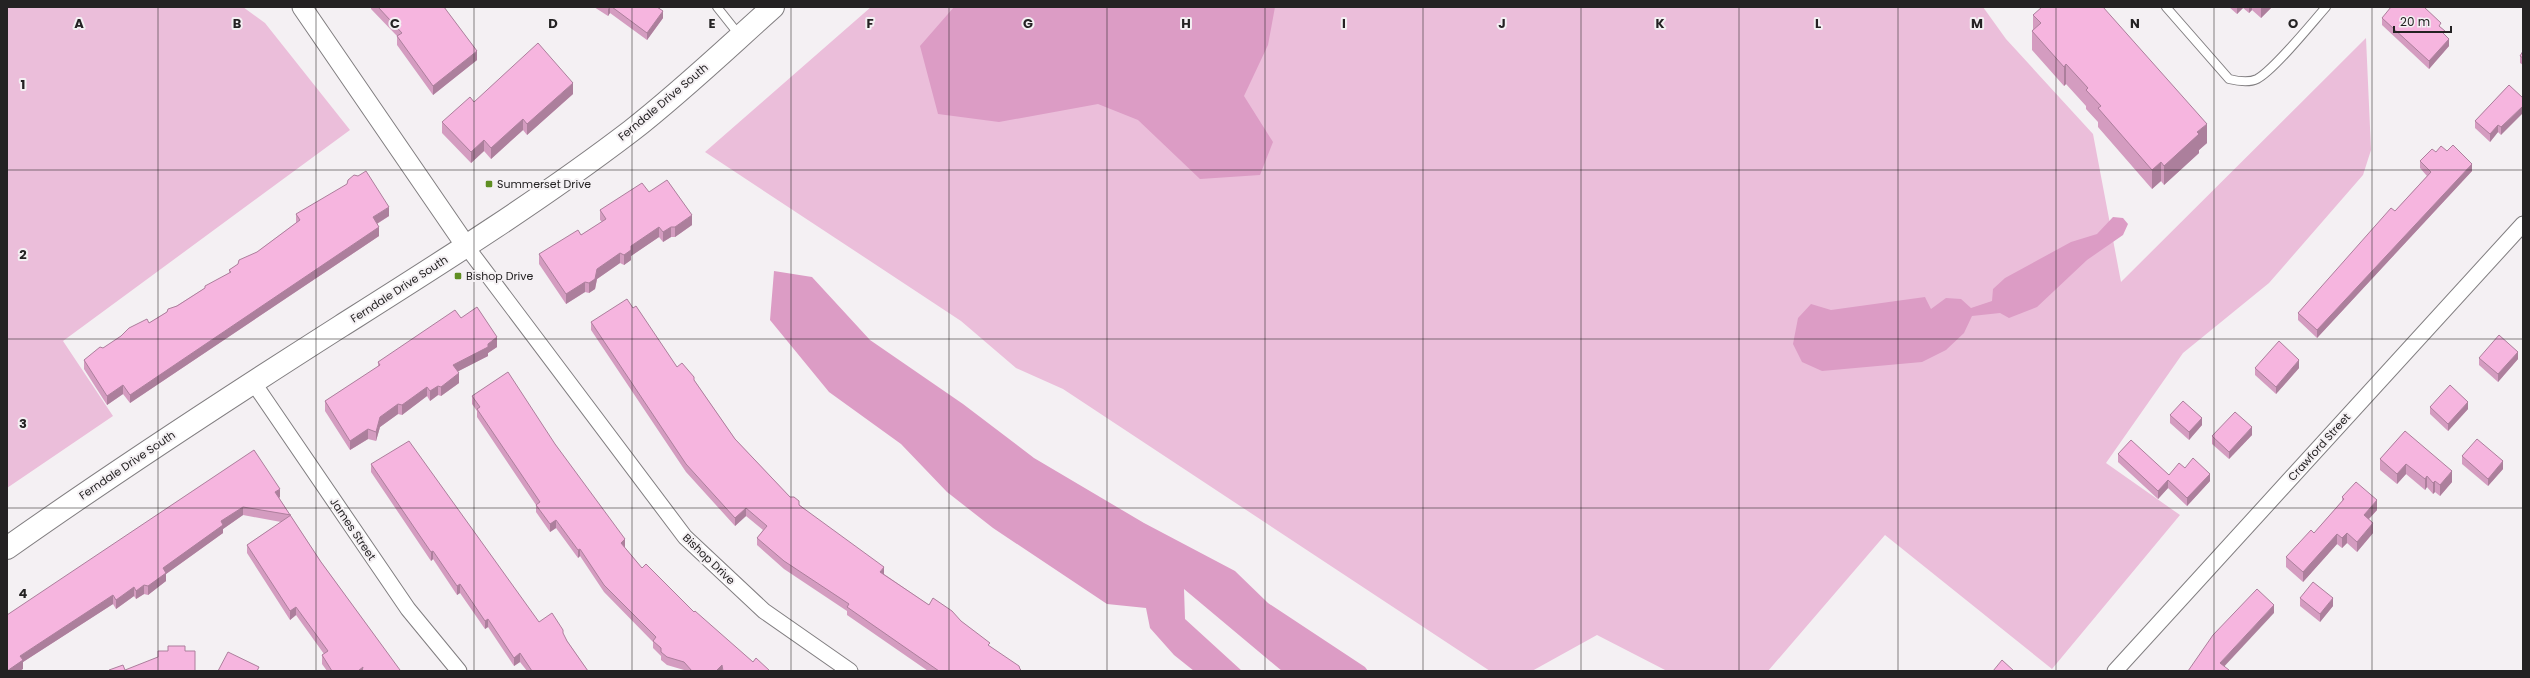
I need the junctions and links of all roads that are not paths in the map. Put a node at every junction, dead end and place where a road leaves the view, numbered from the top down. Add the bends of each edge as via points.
1 (302, 7) edge
2 (717, 7) edge
3 (773, 7) edge
4 (2166, 7) edge
5 (2326, 7) edge
6 (741, 36) junction
7 (2523, 224) edge
8 (466, 246) junction
9 (253, 382) junction
10 (7, 548) edge
11 (459, 671) edge
12 (850, 671) edge
13 (2115, 671) edge

1 - 8 street
2 - 6 lane
3 - 6 main road, Ferndale Drive South
4 - 5 lane via 2229,79 2238,82 2256,80 2269,70
6 - 8 main road, Ferndale Drive South via 672,98 629,132
7 - 13 street, Crawford Street
8 - 9 main road, Ferndale Drive South
8 - 12 street, Bishop Drive via 686,537 764,611
9 - 10 main road, Ferndale Drive South via 100,482
9 - 11 street, James Street via 408,609

